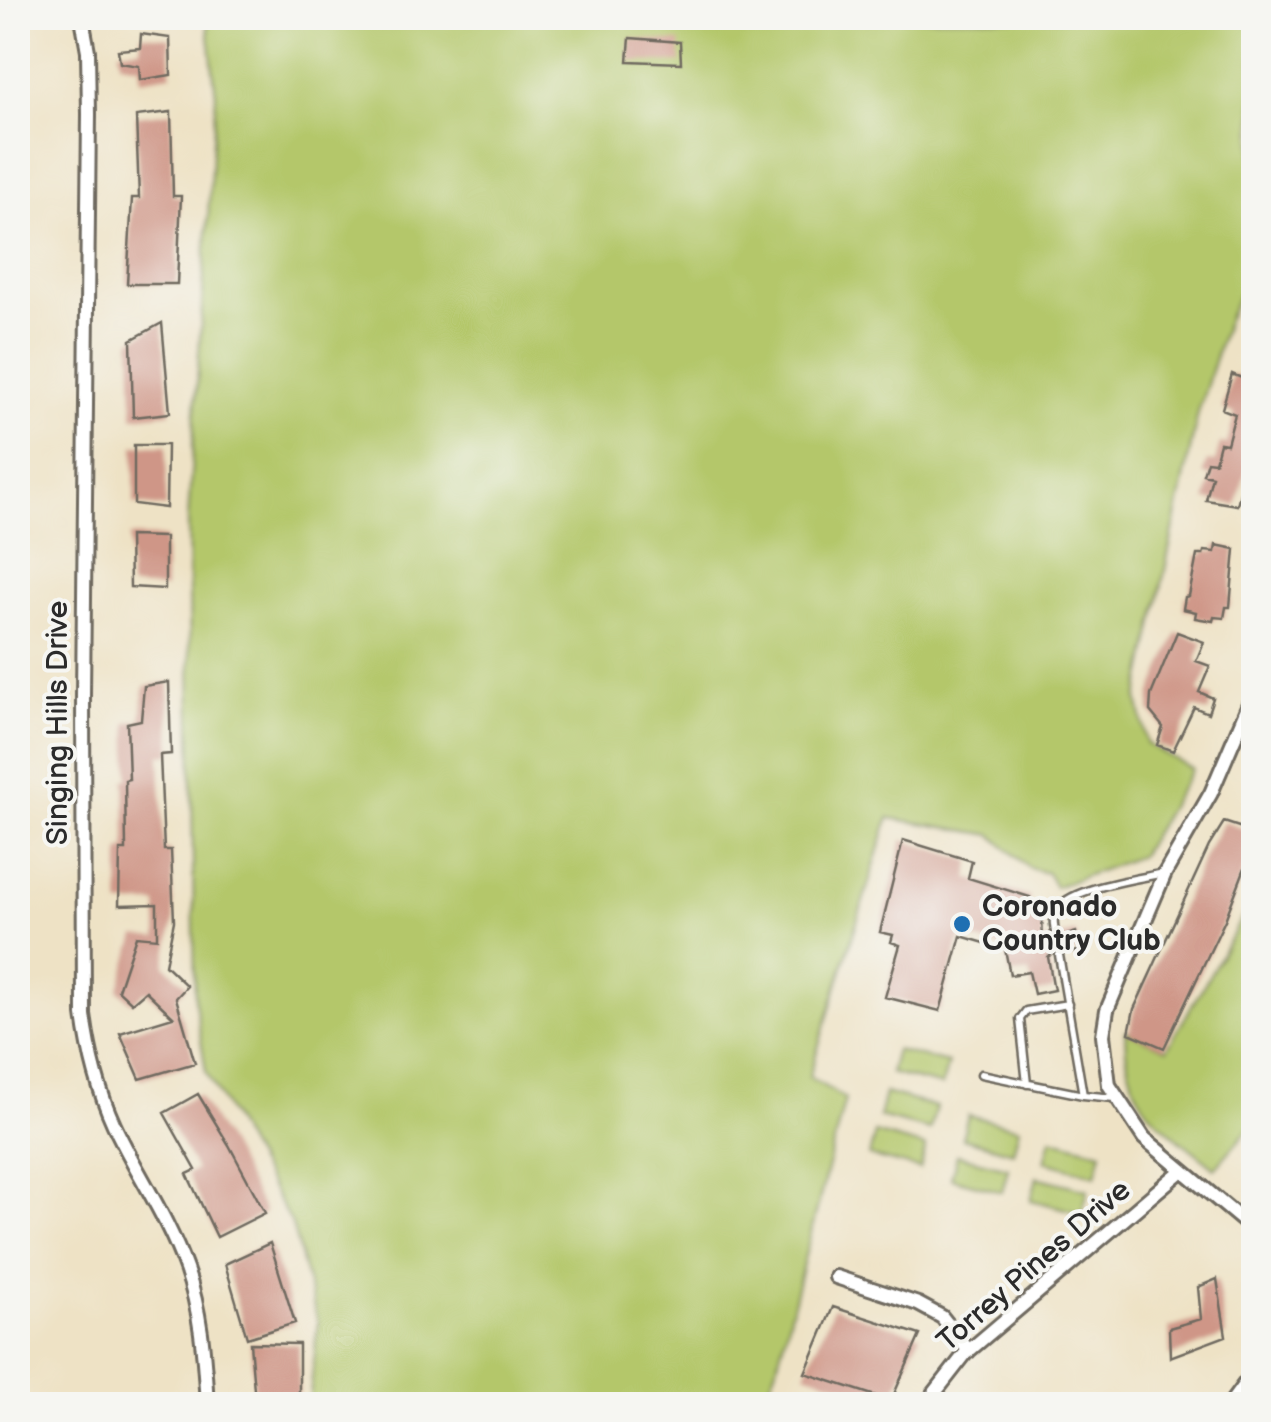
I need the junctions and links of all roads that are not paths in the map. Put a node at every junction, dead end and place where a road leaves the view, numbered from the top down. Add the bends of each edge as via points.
1 (82, 18) edge
2 (1254, 692) edge
3 (1165, 873) junction
4 (1056, 937) dead end
5 (1059, 955) dead end
6 (1068, 1004) junction
7 (981, 1074) dead end
8 (1027, 1084) junction
9 (1083, 1094) junction
10 (1116, 1098) junction
11 (1182, 1170) junction
12 (1254, 1230) edge
13 (836, 1277) dead end
14 (969, 1350) junction
15 (1254, 1371) edge
16 (207, 1404) edge
17 (926, 1404) edge
18 (1230, 1404) edge

1 - 16 street, Singing Hills Drive via 89,114 84,1015 105,1102 196,1298
2 - 3 street via 1218,777
3 - 4 lane via 1074,896 1053,919
3 - 10 street via 1108,1010 1104,1044
5 - 6 lane
6 - 8 lane via 1026,1011 1020,1019
6 - 9 lane
7 - 8 lane
8 - 9 lane
9 - 10 lane
10 - 11 street via 1144,1138
11 - 12 street
11 - 14 street, Torrey Pines Drive
13 - 14 street via 942,1317
14 - 17 street, Torrey Pines Drive
15 - 18 street

